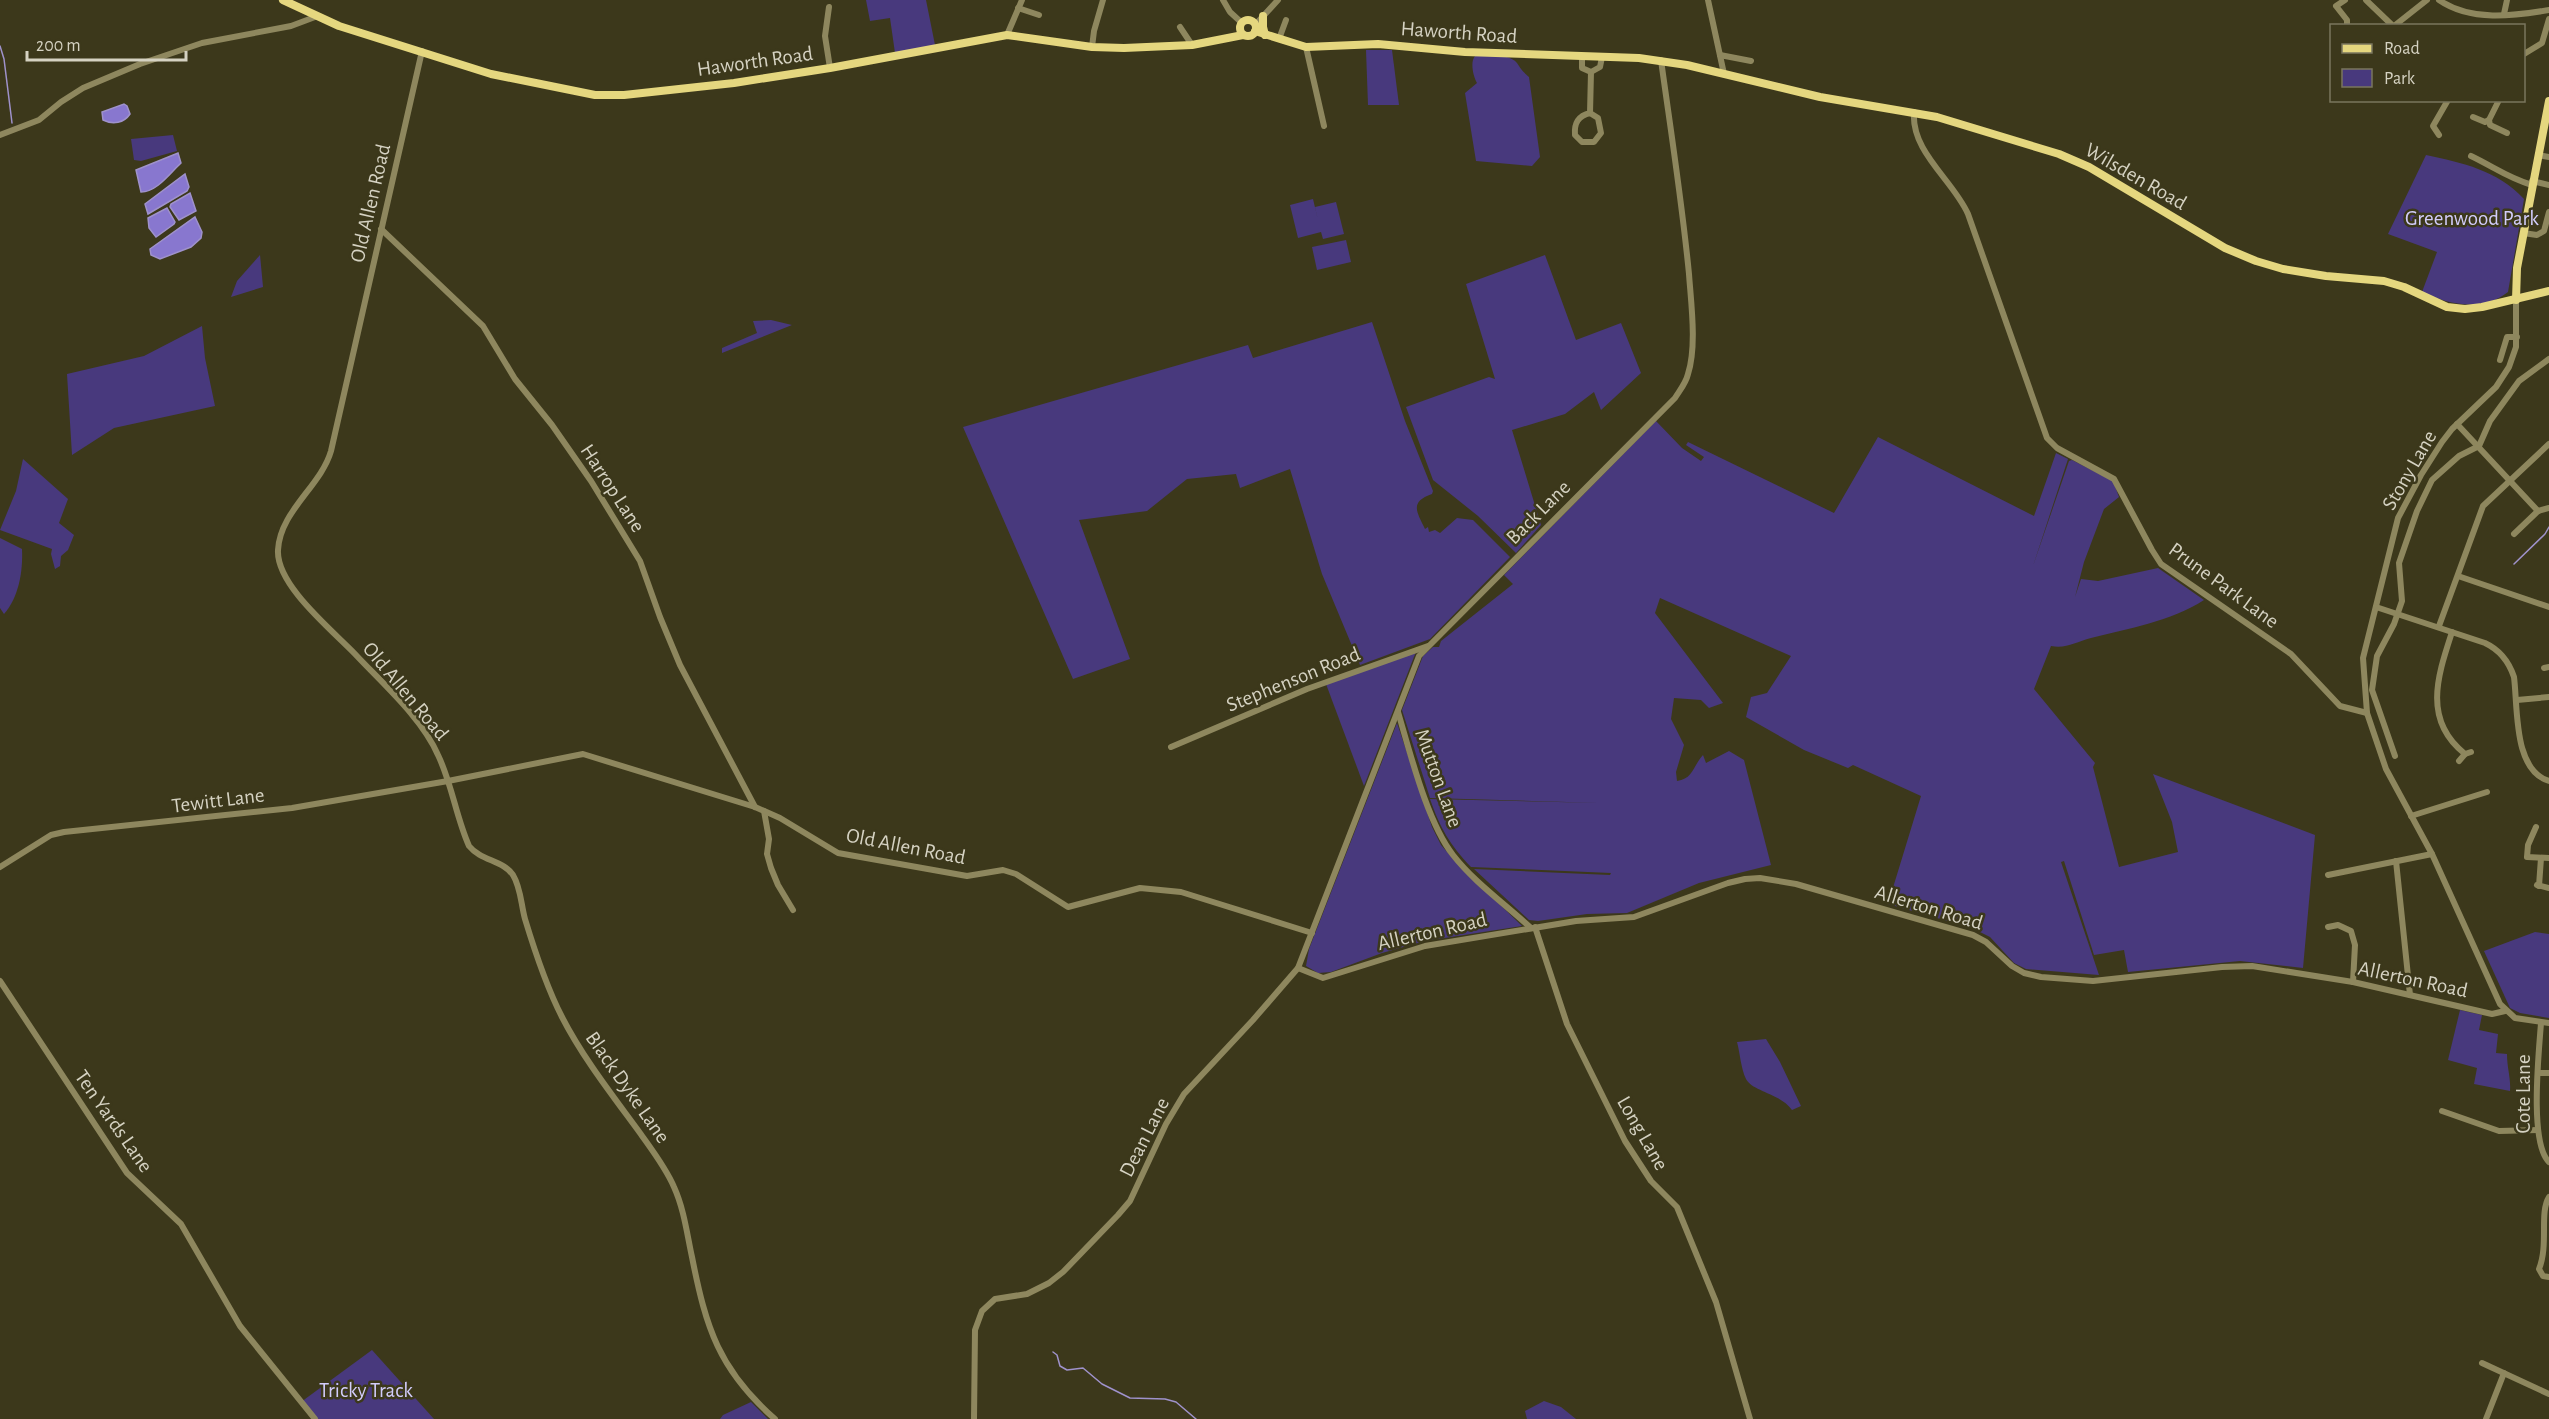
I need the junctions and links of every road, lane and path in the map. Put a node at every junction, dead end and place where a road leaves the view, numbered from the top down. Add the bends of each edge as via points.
1 (283, 0) edge
2 (1022, 0) edge
3 (1103, 0) edge
4 (1223, 0) edge
5 (1278, 0) edge
6 (1708, 0) edge
7 (2345, 0) edge
8 (2366, 0) edge
9 (2427, 0) edge
10 (2439, 0) edge
11 (2506, 0) edge
12 (829, 7) dead end
13 (1018, 8) junction
14 (2549, 10) edge
15 (2504, 14) junction
16 (1039, 15) dead end
17 (1263, 16) junction
18 (315, 17) junction
19 (2549, 19) edge
20 (1286, 20) dead end
21 (1242, 23) junction
22 (2347, 24) edge
23 (2391, 24) edge
24 (2396, 24) edge
25 (1180, 27) dead end
26 (1256, 28) junction
27 (1007, 35) junction
28 (1243, 35) junction
29 (1265, 35) junction
30 (1278, 39) junction
31 (1192, 45) junction
32 (1092, 47) junction
33 (1306, 47) junction
34 (422, 51) junction
35 (2525, 53) edge
36 (1720, 55) junction
37 (1582, 56) junction
38 (1602, 57) junction
39 (1661, 60) junction
40 (1751, 61) dead end
41 (830, 68) junction
42 (1591, 72) junction
43 (1724, 75) junction
44 (2549, 101) edge
45 (2447, 102) edge
46 (2498, 102) edge
47 (1914, 112) junction
48 (1590, 113) junction
49 (2473, 117) dead end
50 (2489, 120) junction
51 (1324, 126) dead end
52 (2507, 133) dead end
53 (0, 135) edge
54 (2439, 135) dead end
55 (2538, 155) junction
56 (2471, 156) dead end
57 (2549, 157) edge
58 (2532, 183) junction
59 (2549, 184) edge
60 (2549, 213) edge
61 (2548, 222) edge
62 (381, 229) junction
63 (2523, 232) junction
64 (2549, 291) edge
65 (2516, 300) junction
66 (2517, 337) junction
67 (2549, 359) edge
68 (2500, 360) dead end
69 (2457, 424) junction
70 (2549, 444) edge
71 (2479, 446) junction
72 (2509, 479) junction
73 (2549, 509) edge
74 (2538, 511) junction
75 (2514, 534) dead end
76 (2458, 576) junction
77 (2549, 607) edge
78 (2376, 608) junction
79 (2398, 613) junction
80 (2439, 626) junction
81 (2452, 632) junction
82 (1428, 646) junction
83 (2549, 697) edge
84 (2517, 700) junction
85 (1398, 711) junction
86 (2367, 713) junction
87 (1171, 747) dead end
88 (2395, 756) dead end
89 (2459, 761) dead end
90 (448, 781) junction
91 (2549, 781) edge
92 (2487, 792) dead end
93 (755, 807) junction
94 (764, 811) junction
95 (2411, 816) junction
96 (2536, 827) dead end
97 (2432, 854) junction
98 (2541, 858) junction
99 (2549, 858) edge
100 (2396, 861) junction
101 (0, 867) edge
102 (2328, 875) dead end
103 (2549, 888) edge
104 (793, 910) dead end
105 (1533, 927) junction
106 (2328, 927) dead end
107 (1312, 933) junction
108 (1298, 968) junction
109 (0, 981) edge
110 (2353, 982) junction
111 (2410, 995) junction
112 (2505, 1011) junction
113 (2541, 1023) junction
114 (2549, 1023) edge
115 (2538, 1073) junction
116 (2549, 1073) edge
117 (2442, 1111) dead end
118 (2538, 1130) junction
119 (2549, 1162) edge
120 (2549, 1197) edge
121 (2549, 1277) edge
122 (2482, 1363) dead end
123 (2504, 1373) junction
124 (2549, 1394) edge
125 (315, 1419) edge
126 (775, 1419) edge
127 (974, 1419) edge
128 (1750, 1419) edge
129 (2486, 1419) edge

1 - 18 main road, Haworth Road
2 - 13 street
3 - 32 street
4 - 21 street
5 - 17 street
6 - 36 street
7 - 22 street via 2336,6
8 - 23 street
9 - 24 street
10 - 15 street via 2453,10 2479,16
11 - 15 street
12 - 41 street via 825,36
13 - 16 street
13 - 27 street
14 - 15 street
17 - 26 street
17 - 29 main road
18 - 34 main road, Haworth Road
18 - 53 street via 291,26 202,43 133,67 74,92 39,120
19 - 35 street via 2542,43
20 - 30 street
21 - 26 main road, Haworth Road via 1250,21
21 - 28 main road
25 - 31 street
26 - 28 main road, Haworth Road via 1250,36
26 - 29 main road, Haworth Road
27 - 32 main road, Haworth Road
27 - 41 main road, Haworth Road
28 - 31 main road, Haworth Road
29 - 30 main road, Haworth Road
30 - 33 main road, Haworth Road
31 - 32 main road, Haworth Road
33 - 37 main road, Haworth Road via 1378,44
33 - 51 street
34 - 41 main road, Haworth Road via 490,74 595,95 690,88
34 - 62 street, Old Allen Road
36 - 40 street
36 - 43 street
37 - 38 main road, Haworth Road
37 - 42 street via 1582,68
38 - 39 main road, Haworth Road
38 - 42 street via 1600,67
39 - 43 main road, Wilsden Road
39 - 82 street, Back Lane via 1692,305 1691,355 1686,379 1675,398
42 - 48 street
43 - 47 main road, Wilsden Road via 1820,97
44 - 55 main road
45 - 54 street via 2429,126
46 - 50 street
47 - 65 main road, Wilsden Road via 2074,160 2206,237 2256,261 2308,274 2384,281 2447,307 2473,308
47 - 86 street, Prune Park Lane via 1913,121 1924,150 1968,214 2047,438 2056,448 2114,478 2161,564 2291,654 2340,706
48 - 48 street via 1598,118 1600,133 1594,142 1582,142 1575,135 1575,126 1580,117
49 - 50 street
50 - 52 street via 2490,125
55 - 57 street
55 - 58 main road
56 - 58 street via 2510,179
58 - 59 street
58 - 63 main road
60 - 61 street
61 - 63 street via 2537,235
62 - 90 street, Old Allen Road via 328,460 286,525 279,556 285,576 296,591 393,694 429,739
62 - 93 street, Harrop Lane via 483,326 515,379 591,480 640,561 680,665
63 - 65 main road
64 - 65 main road
65 - 66 street, Stony Lane
66 - 68 street via 2507,337
66 - 69 street, Stony Lane via 2514,356 2503,378
67 - 71 street via 2519,381 2490,421
69 - 71 street
69 - 78 street, Stony Lane via 2421,475 2398,518
70 - 72 street
71 - 72 street
71 - 79 street via 2459,456 2432,480 2399,563 2402,601
72 - 74 street
72 - 76 street via 2483,506
73 - 74 street
74 - 75 street
76 - 77 street
76 - 80 street
78 - 79 street
78 - 86 street, Stony Lane via 2363,658
79 - 80 street
79 - 88 street via 2377,657 2372,690
80 - 81 street
81 - 84 street via 2492,647 2505,659 2514,677
81 - 89 street via 2436,691 2446,733 2468,753
82 - 85 street, Back Lane via 1419,656
82 - 87 street, Stephenson Road via 1307,689
83 - 84 street
84 - 91 street via 2525,762 2536,775
85 - 105 street, Mutton Lane via 1443,840 1454,856
85 - 107 street, Back Lane
86 - 95 street via 2386,769
90 - 93 street, Old Allen Road via 583,754
90 - 101 street, Tewitt Lane via 292,808 64,832 51,835
90 - 126 street, Black Dyke Lane via 469,846 480,856 504,866 516,882 533,943 562,1017 674,1187 716,1347 746,1390
92 - 95 street
93 - 94 street, Old Allen Road
94 - 104 street via 771,868
94 - 107 street, Old Allen Road via 838,853 967,876 1003,870 1068,907 1140,888 1181,892
95 - 97 street
96 - 98 street via 2527,857
97 - 100 street
97 - 112 street
98 - 99 street
98 - 103 street via 2538,885
100 - 102 street
100 - 111 street
105 - 108 street, Allerton Road via 1425,946 1323,978
105 - 110 street, Allerton Road via 1634,917 1728,883 1760,878 1796,884 1973,935 2012,966 2041,977 2093,981 2252,966
105 - 128 street, Long Lane via 1567,1024 1625,1141 1651,1181 1677,1207 1716,1302
106 - 110 street via 2351,931 2355,945
107 - 108 street, Back Lane
108 - 127 street, Dean Lane via 1184,1094 1130,1201 1118,1215 1049,1283 1027,1294 1005,1296 987,1305 975,1330
109 - 125 street, Ten Yards Lane via 127,1173 181,1224 240,1326
110 - 111 street, Allerton Road
111 - 112 street, Allerton Road via 2492,1014
112 - 113 street, Allerton Road via 2515,1018
113 - 114 street, Allerton Road
113 - 115 street, Cote Lane
115 - 116 street
115 - 118 street, Cote Lane
117 - 118 street via 2499,1131
118 - 119 street, Cote Lane via 2540,1146
120 - 121 street via 2548,1244 2539,1269
122 - 123 street
123 - 124 street
123 - 129 street

